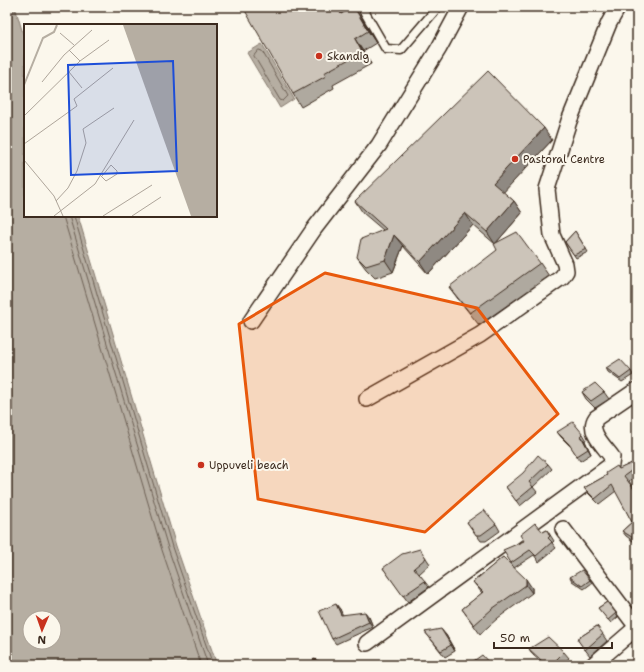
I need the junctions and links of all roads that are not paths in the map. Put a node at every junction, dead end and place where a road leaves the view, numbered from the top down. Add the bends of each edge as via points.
1 (365, 7) edge
2 (438, 7) edge
3 (461, 7) edge
4 (618, 7) edge
5 (250, 321) dead end
6 (637, 390) edge
7 (367, 399) dead end
8 (563, 529) dead end
9 (637, 627) edge
10 (367, 643) dead end
11 (593, 665) edge

1 - 2 lane via 364,11 386,49 401,50
3 - 5 street via 439,48 379,145 314,229
4 - 7 street via 609,22 569,121 547,189 552,235 566,271 562,277 480,336
6 - 10 street via 592,423 593,430 612,457 611,465
8 - 9 street
9 - 11 street

